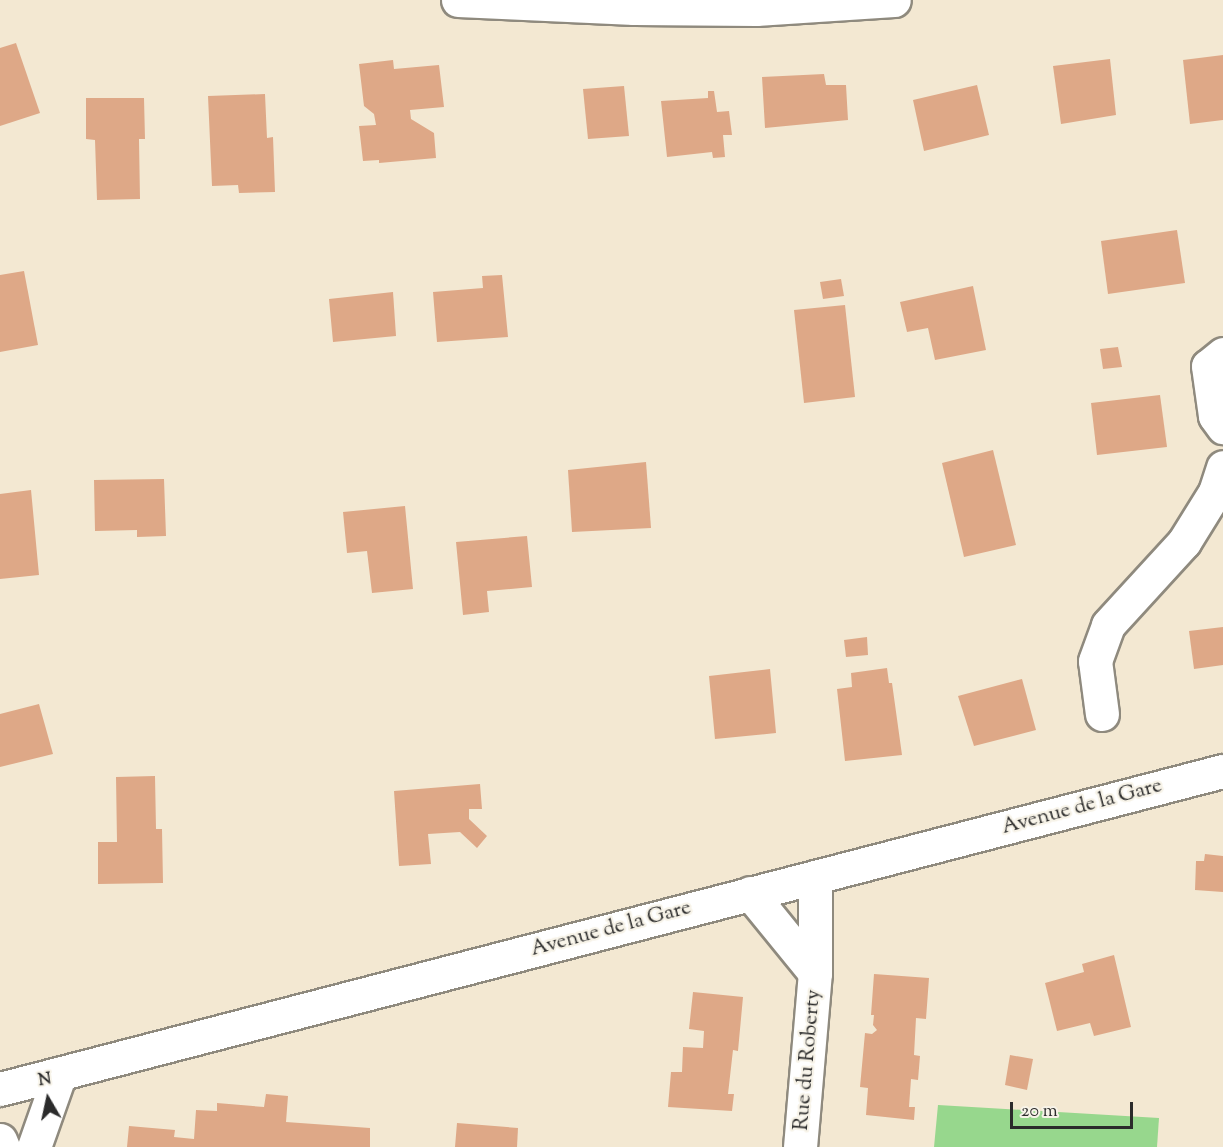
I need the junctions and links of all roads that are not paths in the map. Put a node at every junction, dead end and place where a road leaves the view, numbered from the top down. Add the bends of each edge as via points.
1 (458, 0) edge
2 (894, 0) edge
3 (1223, 354) edge
4 (1223, 427) edge
5 (1223, 467) edge
6 (1102, 714) dead end
7 (1223, 771) edge
8 (815, 877) junction
9 (750, 893) junction
10 (815, 974) junction
11 (60, 1073) junction
12 (0, 1089) edge
13 (0, 1140) edge
14 (3, 1147) edge
15 (34, 1147) edge
16 (800, 1147) edge

1 - 2 street via 745,9
3 - 4 street via 1208,366 1215,416
5 - 6 street via 1215,492 1184,542 1108,626 1095,661
7 - 8 street, Avenue de la Gare
8 - 9 street, Avenue de la Gare
8 - 10 street, Rue du Roberty
9 - 10 street, Rue du Roberty
9 - 11 street, Avenue de la Gare
10 - 16 street, Rue du Roberty
11 - 12 street, Avenue de la Gare
11 - 15 street
13 - 14 street

